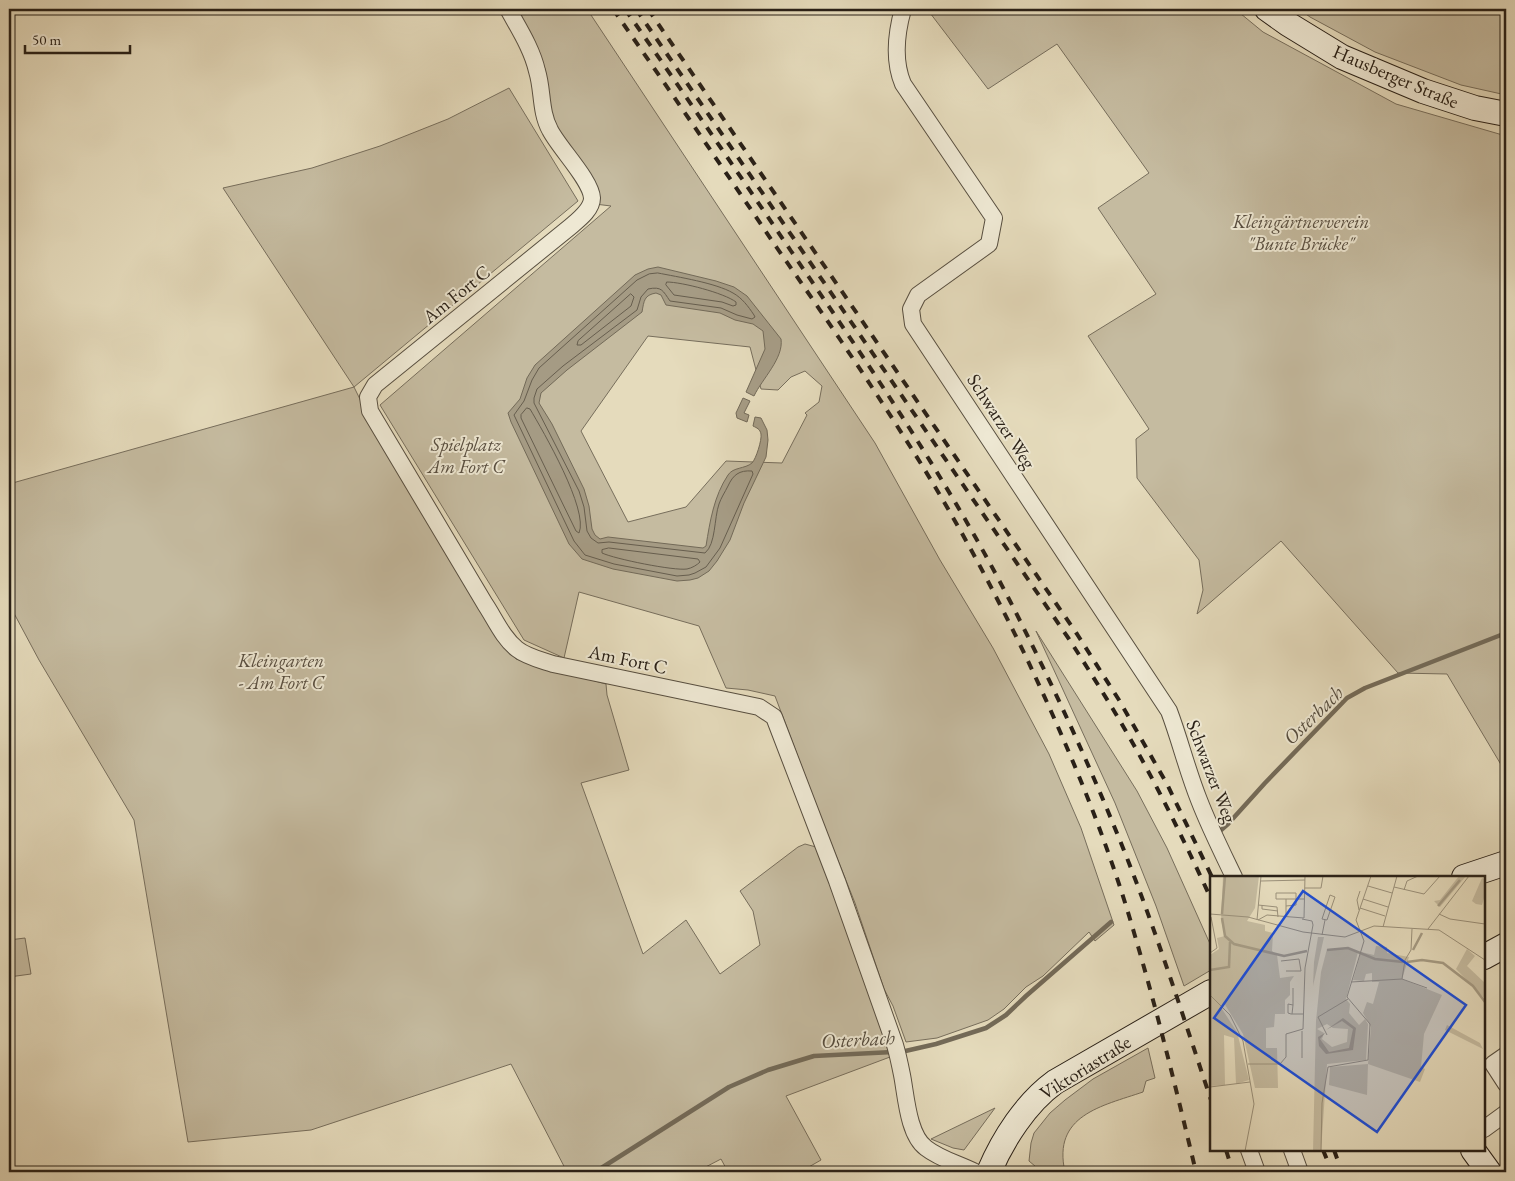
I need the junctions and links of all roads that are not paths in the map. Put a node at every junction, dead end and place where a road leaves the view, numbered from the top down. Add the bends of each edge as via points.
1 (508, 9) edge
2 (903, 9) edge
3 (1266, 9) edge
4 (1506, 114) edge
5 (1506, 864) edge
6 (1234, 876) edge
7 (1467, 876) edge
8 (1506, 945) edge
9 (1485, 956) edge
10 (1210, 996) edge
11 (1506, 1055) edge
12 (1506, 1084) edge
13 (1506, 1113) edge
14 (1485, 1128) edge
15 (1249, 1151) edge
16 (1292, 1151) edge
17 (1474, 1151) edge
18 (975, 1172) edge
19 (989, 1172) edge
20 (1257, 1172) edge
21 (1300, 1172) edge
22 (1488, 1172) edge

1 - 18 street, Am Fort C via 535,64 545,120 586,181 592,198 582,217 375,385 368,397 370,411 502,632 517,649 553,664 759,707 774,717 834,873 896,1050 916,1137 933,1152
2 - 6 street, Schwarzer Weg via 896,61 903,84 994,218 989,244 918,295 911,309 913,324 1168,711 1199,801
3 - 4 main road, Hausberger Straße via 1342,57 1423,91
5 - 7 main road
8 - 9 main road
10 - 19 main road, Viktoriastraße via 1044,1090 1028,1105
11 - 12 street via 1493,1064
13 - 14 street
15 - 20 street
16 - 21 street
17 - 22 main road

